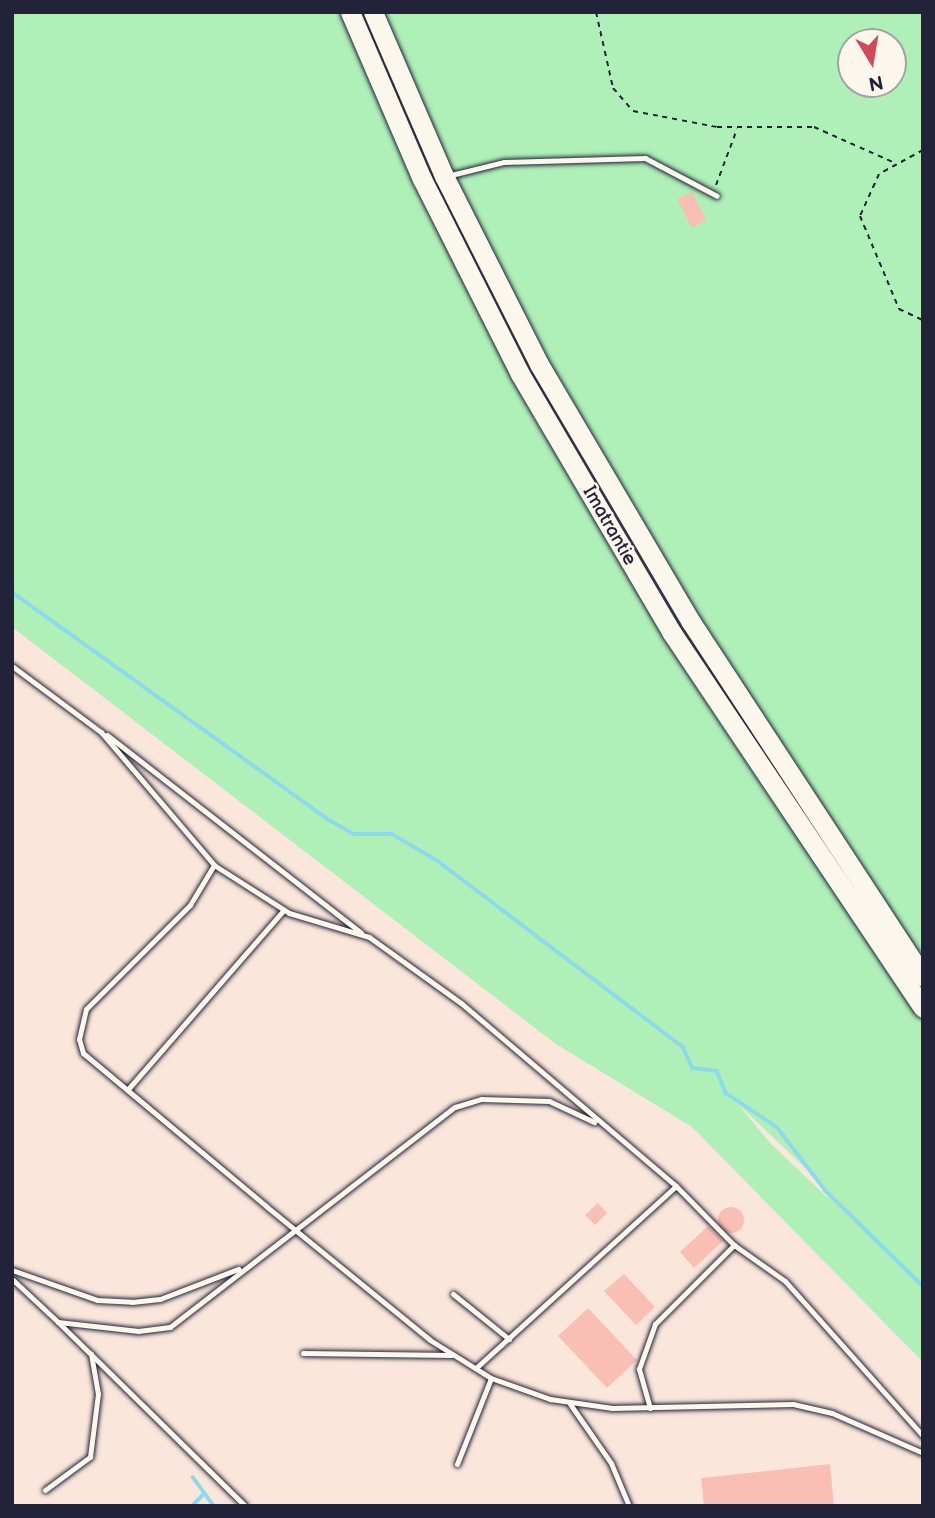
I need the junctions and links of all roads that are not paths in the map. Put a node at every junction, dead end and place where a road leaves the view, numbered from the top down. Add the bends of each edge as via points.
1 (350, 12) edge
2 (373, 12) edge
3 (444, 177) junction
4 (717, 196) dead end
5 (12, 666) edge
6 (101, 732) junction
7 (214, 865) junction
8 (284, 910) junction
9 (362, 934) junction
10 (923, 977) edge
11 (923, 1008) edge
12 (129, 1088) junction
13 (608, 1130) junction
14 (676, 1186) junction
15 (298, 1232) junction
16 (734, 1245) junction
17 (241, 1268) junction
18 (12, 1269) edge
19 (12, 1279) edge
20 (453, 1294) dead end
21 (58, 1322) junction
22 (509, 1339) junction
23 (303, 1353) dead end
24 (91, 1354) junction
25 (455, 1355) junction
26 (477, 1367) junction
27 (491, 1378) junction
28 (570, 1404) junction
29 (649, 1408) junction
30 (923, 1436) edge
31 (923, 1454) edge
32 (457, 1464) dead end
33 (44, 1490) dead end
34 (245, 1506) edge
35 (629, 1506) edge

1 - 11 highway, Imatrantie via 422,179 520,374 672,633
2 - 3 highway, Imatrantie
3 - 4 lane via 504,162 645,158
3 - 10 highway, Imatrantie via 539,364 691,622
5 - 6 lane
6 - 7 lane
6 - 9 lane via 149,762
7 - 8 lane
7 - 12 lane via 190,905 86,1009 79,1027 83,1053
8 - 9 lane
8 - 12 lane
9 - 13 lane via 461,1003
12 - 15 lane
13 - 14 lane
13 - 15 lane via 549,1101 481,1099 455,1107
14 - 16 lane
14 - 22 lane
15 - 17 lane
15 - 25 lane
16 - 29 lane via 654,1324 639,1370
16 - 30 lane via 785,1281
17 - 18 lane via 160,1299 132,1302 97,1300
17 - 21 lane via 211,1300 170,1327 138,1331
19 - 21 lane
20 - 22 lane
21 - 24 lane
22 - 26 lane
23 - 25 lane
24 - 33 lane via 98,1394 90,1457
24 - 34 lane
25 - 26 lane
26 - 27 lane
27 - 28 lane
27 - 32 lane
28 - 29 lane
28 - 35 lane via 611,1463
29 - 31 lane via 793,1404 832,1413

